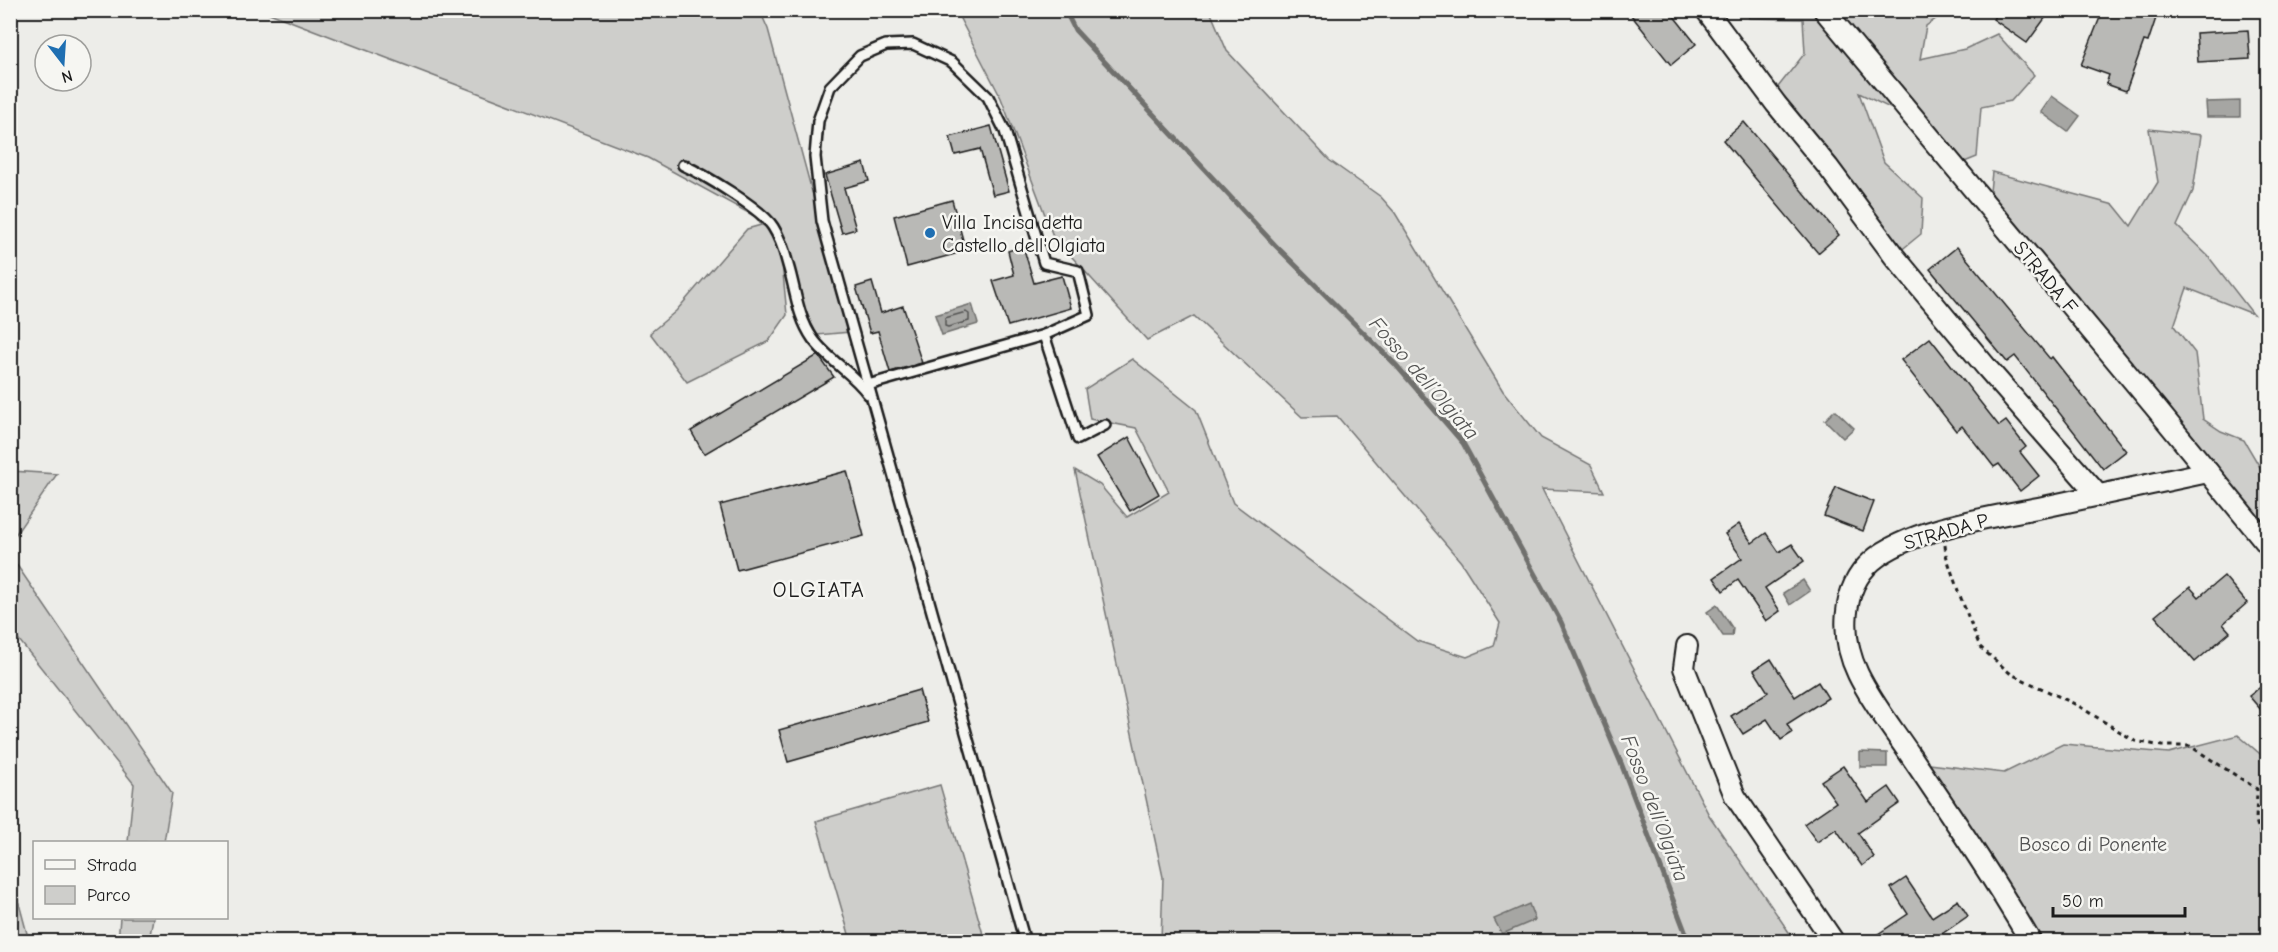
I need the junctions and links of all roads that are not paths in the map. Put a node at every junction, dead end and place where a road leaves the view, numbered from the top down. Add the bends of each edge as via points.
1 (1706, 10) edge
2 (1824, 10) edge
3 (683, 165) dead end
4 (1044, 335) junction
5 (868, 385) junction
6 (872, 401) junction
7 (1105, 425) dead end
8 (2208, 472) junction
9 (2099, 496) junction
10 (2268, 545) edge
11 (1687, 646) dead end
12 (1025, 942) edge
13 (1834, 942) edge
14 (2031, 942) edge

1 - 9 street via 1894,256
2 - 8 street, STRADA F
3 - 6 lane via 772,225 789,265 801,319 813,340 861,384
4 - 5 lane
4 - 5 lane via 1089,315 1078,271 1044,263 1005,131 988,97 952,62 913,44 886,45 860,56 830,87 818,121 815,157 822,221
4 - 7 lane via 1078,439
5 - 6 lane
6 - 12 lane
8 - 9 street, STRADA P
8 - 10 street, STRADA F
9 - 14 street, STRADA P via 1943,528 1892,547 1863,570 1846,612 1848,645 1865,686
11 - 13 street via 1684,668 1735,796

